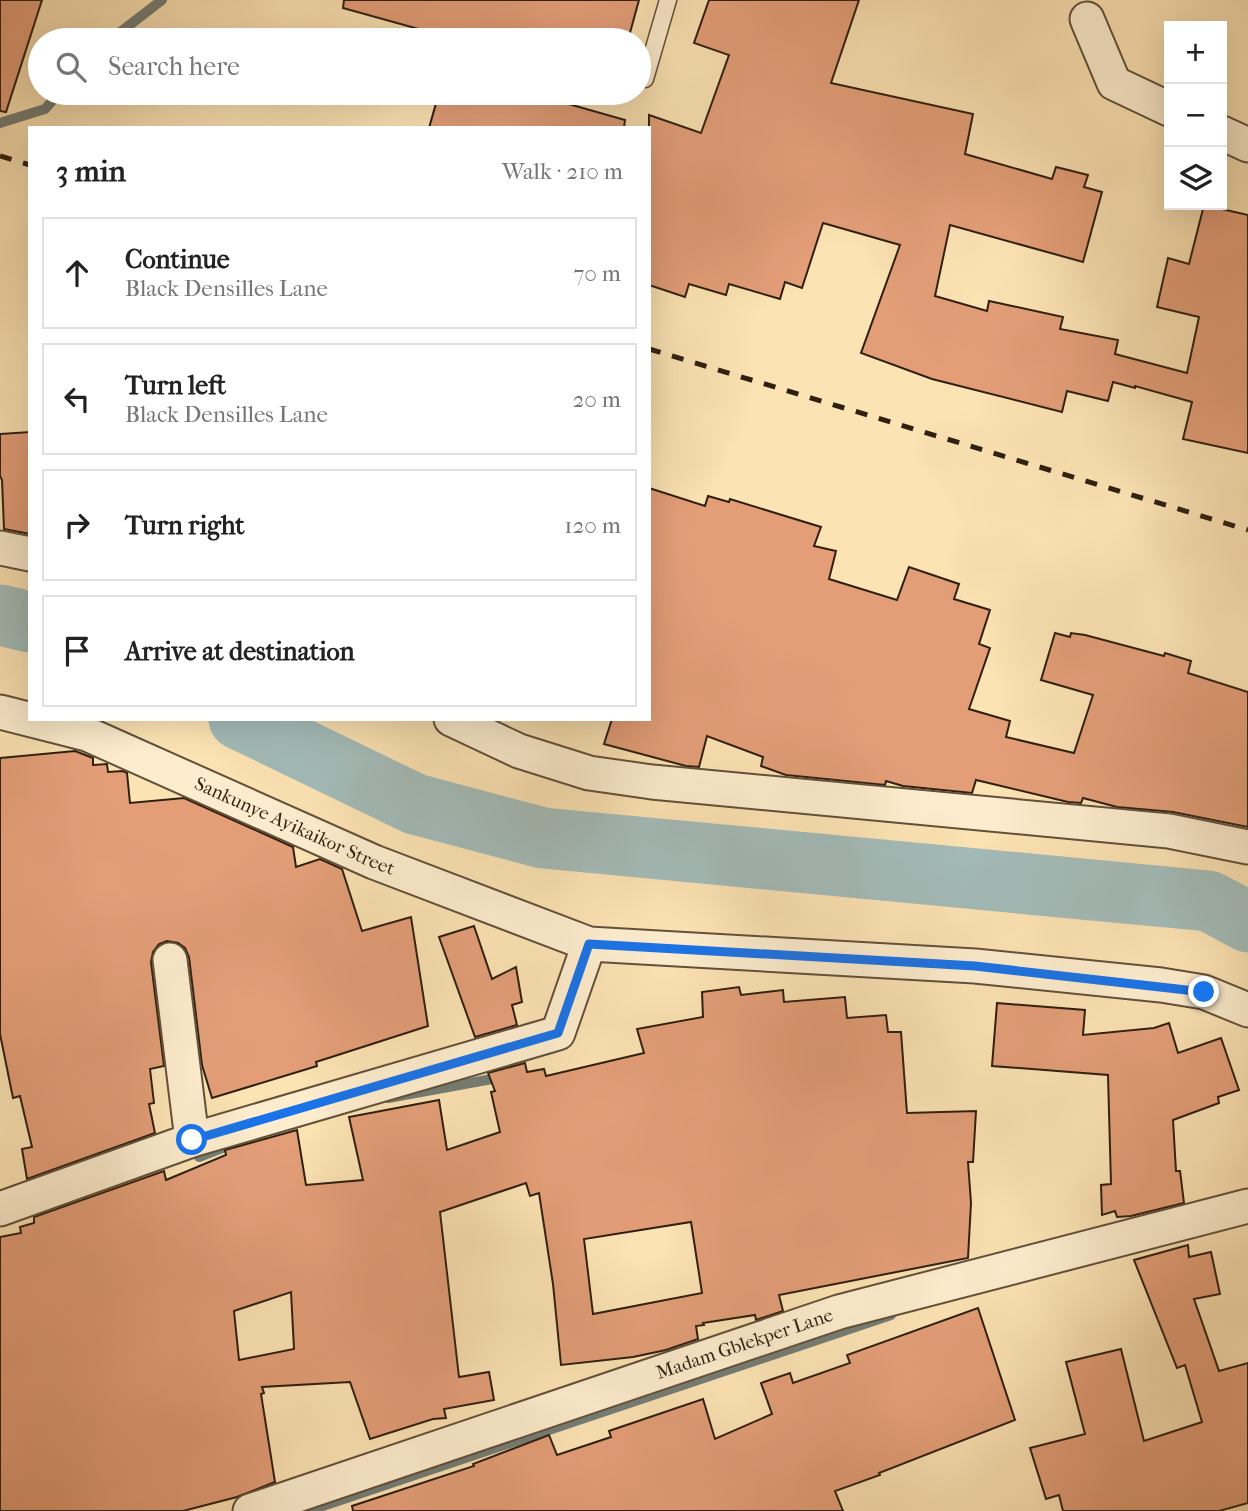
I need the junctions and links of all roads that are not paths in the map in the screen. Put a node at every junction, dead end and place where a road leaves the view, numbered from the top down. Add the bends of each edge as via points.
1 (668, 0) edge
2 (1087, 19) dead end
3 (651, 58) edge
4 (1164, 106) edge
5 (1227, 135) edge
6 (1248, 145) edge
7 (0, 548) edge
8 (28, 554) edge
9 (0, 712) edge
10 (28, 719) edge
11 (36, 721) edge
12 (461, 721) edge
13 (487, 726) edge
14 (1248, 847) edge
15 (589, 944) junction
16 (170, 960) dead end
17 (1248, 1010) edge
18 (192, 1140) junction
19 (1248, 1206) edge
20 (0, 1209) edge
21 (250, 1511) edge

1 - 3 lane
2 - 4 street via 1114,83
5 - 6 street
7 - 8 street
9 - 10 street, Sankunye Ayikaikor Street
11 - 15 street, Sankunye Ayikaikor Street via 87,734 374,862
12 - 13 street
13 - 14 street via 519,751 589,773 1168,831
15 - 17 street, Sankunye Ayikaikor Street via 975,966 1204,992
15 - 18 street via 558,1033
16 - 18 street
18 - 20 street
19 - 21 street, Madam Gblekper Lane via 839,1312

